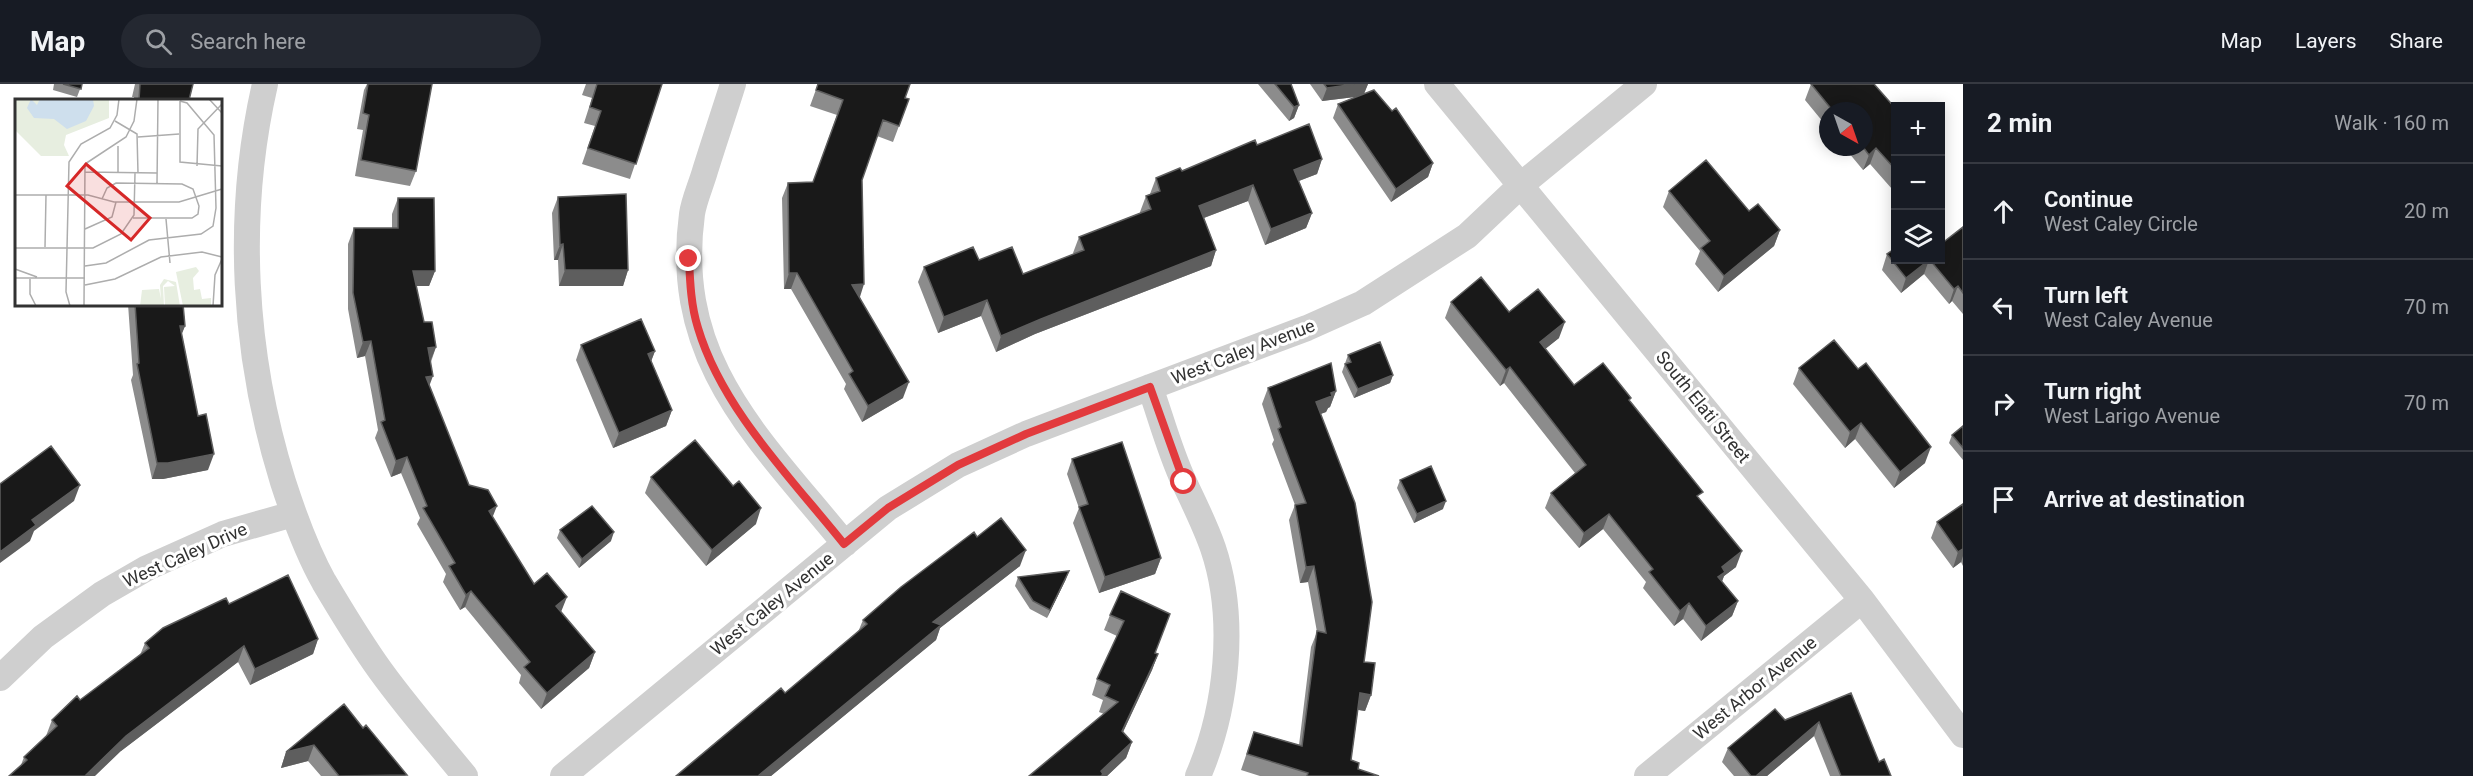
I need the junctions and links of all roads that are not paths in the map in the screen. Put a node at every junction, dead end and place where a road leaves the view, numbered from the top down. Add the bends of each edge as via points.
1 (265, 84) edge
2 (733, 84) edge
3 (1437, 84) edge
4 (1644, 84) edge
5 (1521, 185) junction
6 (1150, 387) junction
7 (293, 514) junction
8 (844, 544) junction
9 (1862, 600) junction
10 (0, 678) edge
11 (1963, 735) edge
12 (465, 776) edge
13 (563, 776) edge
14 (1198, 776) edge
15 (1647, 776) edge

1 - 7 street via 249,177 247,284 267,432
2 - 8 street via 692,212 689,259 697,325 717,374 738,411
3 - 5 street, South Elati Street
4 - 5 street, West Caley Avenue
5 - 6 street, West Caley Avenue via 1467,236 1363,303
5 - 9 street, South Elati Street
6 - 8 street, West Caley Avenue via 1026,434 958,465 888,508
6 - 14 street via 1184,482 1214,550 1221,585 1226,669 1212,743
7 - 10 street, West Caley Drive via 223,534 147,568 102,594 43,637
7 - 12 street via 324,581 375,664
8 - 13 street, West Caley Avenue
9 - 11 street, South Elati Street
9 - 15 street, West Arbor Avenue

